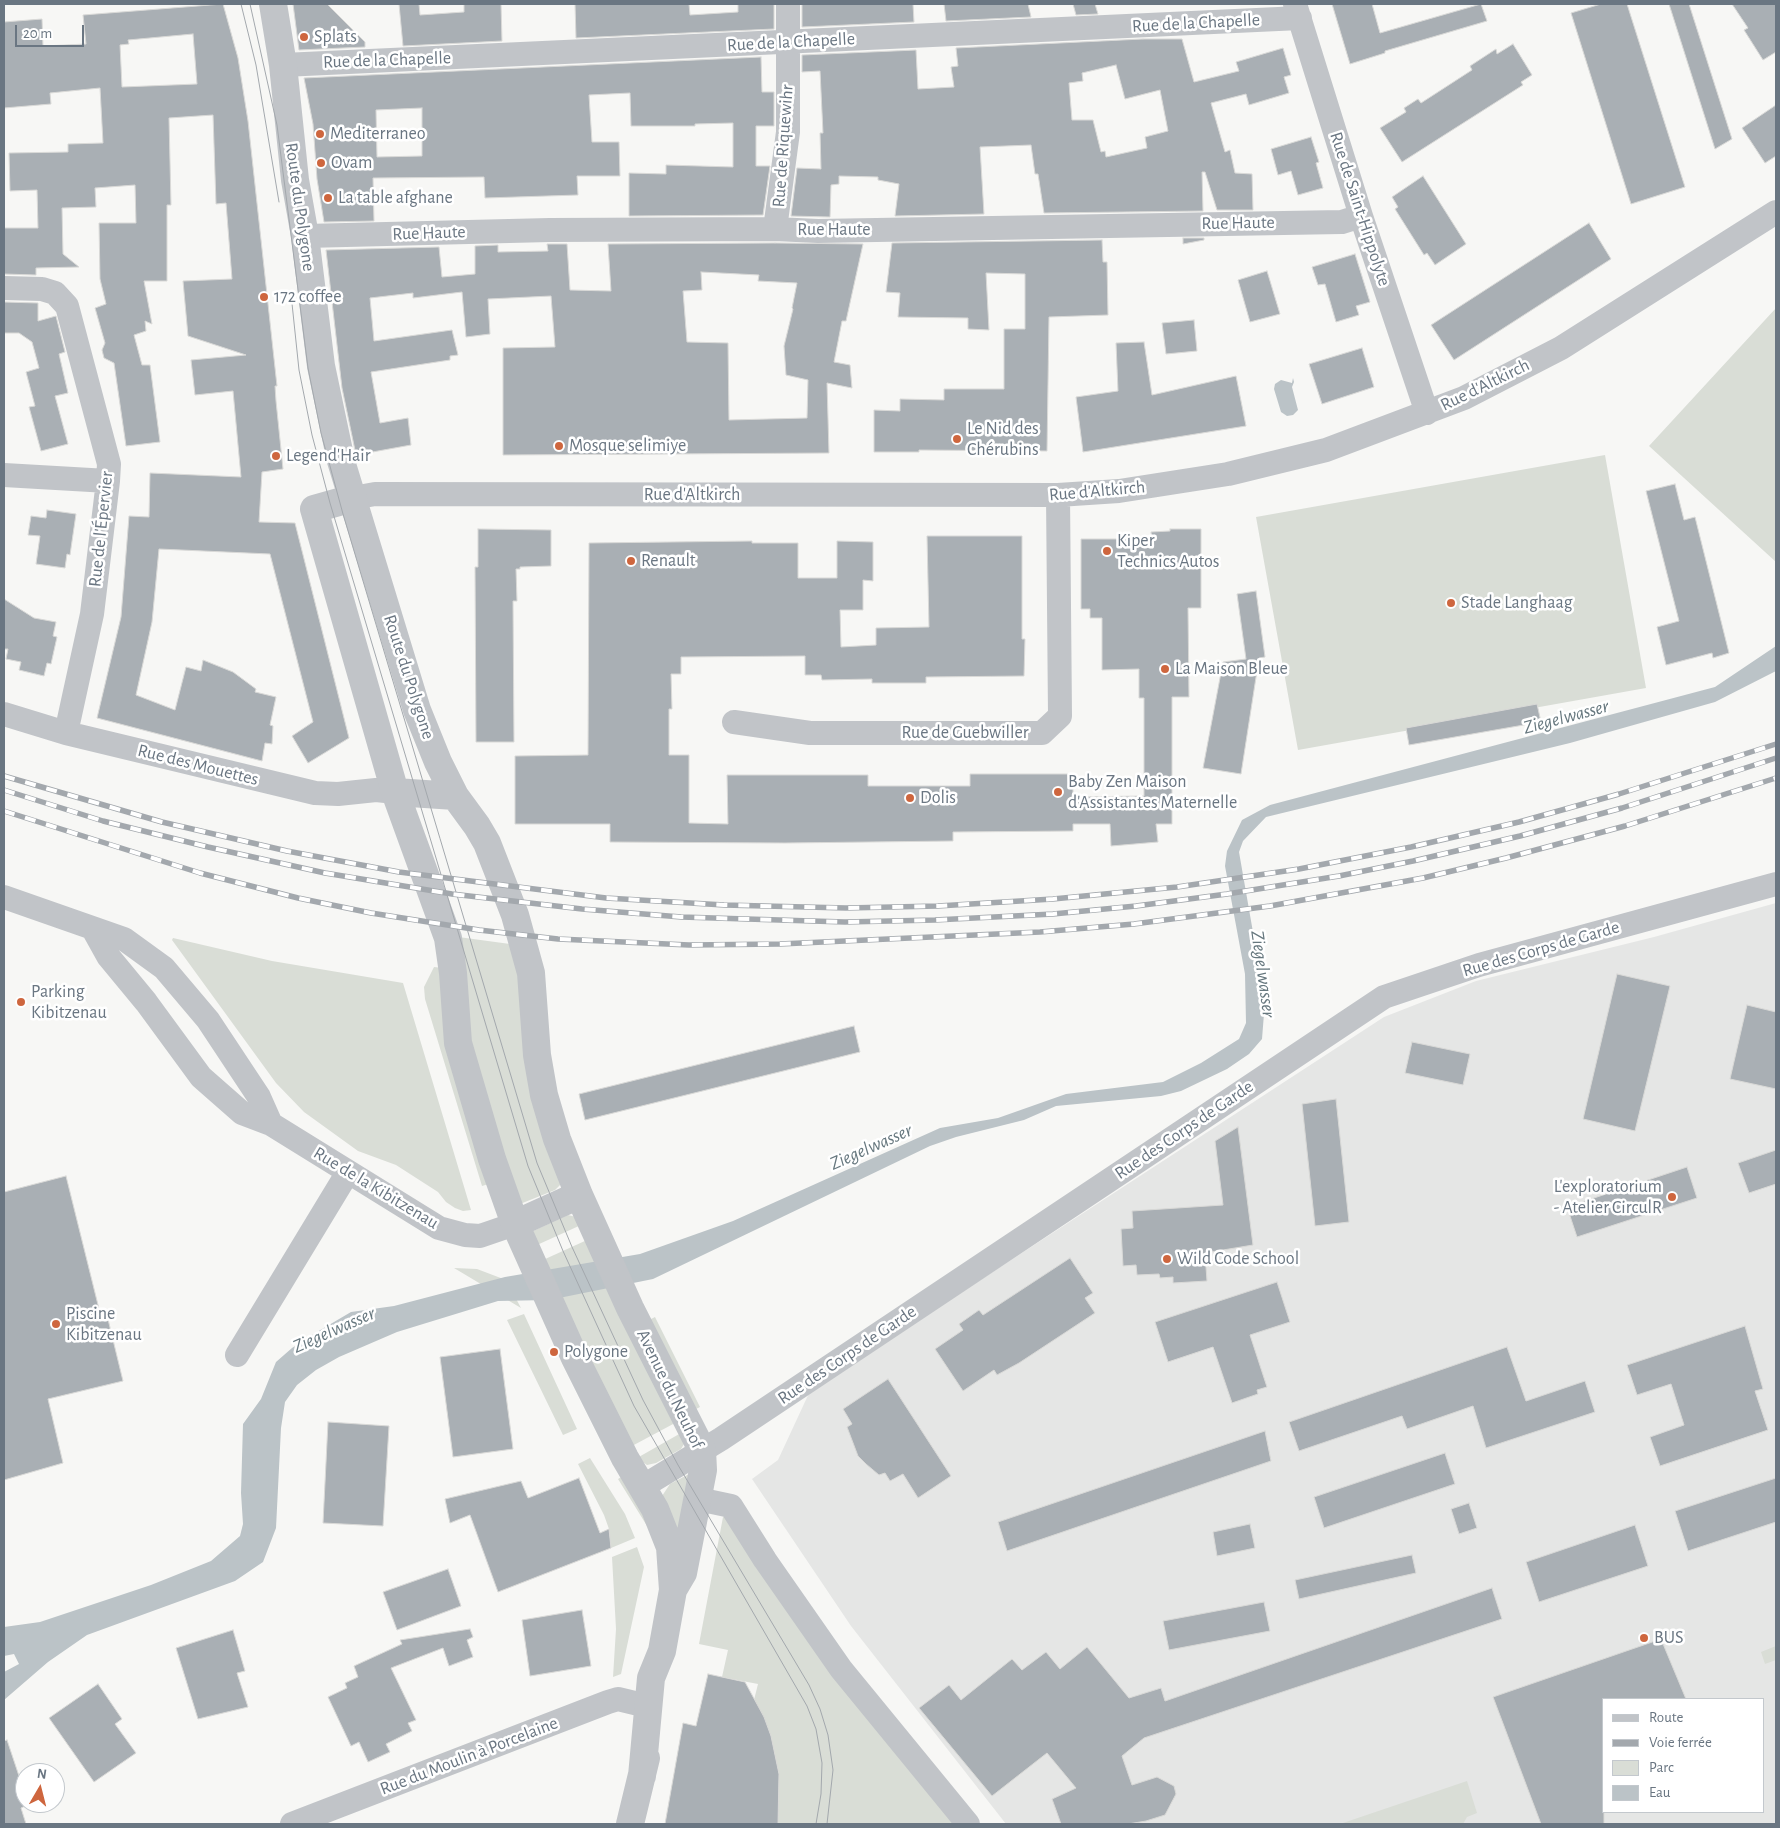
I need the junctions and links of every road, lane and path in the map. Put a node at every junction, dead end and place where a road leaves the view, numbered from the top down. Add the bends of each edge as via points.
1 (273, 4) edge
2 (788, 4) edge
3 (1298, 11) edge
4 (788, 43) junction
5 (283, 65) junction
6 (1776, 212) edge
7 (1361, 216) junction
8 (776, 229) junction
9 (305, 236) junction
10 (4, 288) edge
11 (1427, 413) junction
12 (4, 475) edge
13 (108, 481) junction
14 (1058, 495) junction
15 (353, 498) junction
16 (4, 714) edge
17 (734, 722) dead end
18 (66, 733) junction
19 (395, 792) junction
20 (455, 796) junction
21 (1776, 884) edge
22 (4, 897) edge
23 (92, 928) junction
24 (271, 1124) junction
25 (348, 1172) junction
26 (579, 1195) junction
27 (515, 1224) junction
28 (237, 1355) dead end
29 (702, 1450) junction
30 (642, 1487) junction
31 (698, 1499) junction
32 (674, 1590) junction
33 (662, 1651) junction
34 (648, 1706) junction
35 (642, 1776) junction
36 (292, 1824) edge
37 (630, 1824) edge
38 (968, 1824) edge

1 - 5 street, Route du Polygone
2 - 4 street, Rue de Riquewihr
3 - 4 street, Rue de la Chapelle
3 - 7 street, Rue de Saint-Hippolyte
4 - 5 street, Rue de la Chapelle
4 - 8 street, Rue de Riquewihr via 788,132
5 - 9 street, Route du Polygone via 295,180
6 - 11 street, Rue d'Altkirch via 1561,348 1464,398
7 - 8 street, Rue Haute via 1342,222 827,231
7 - 11 street, Rue de Saint-Hippolyte
8 - 9 street, Rue Haute
9 - 15 street, Route du Polygone via 325,391
10 - 13 street, Rue de l'Épervier via 42,288 55,293 67,306 104,443
11 - 14 street, Rue d'Altkirch via 1326,450 1238,472 1119,491
12 - 13 street
13 - 18 street, Rue de l'Épervier via 92,614
14 - 15 street, Rue d'Altkirch via 375,494
14 - 17 street, Rue de Guebwiller via 1060,716 1042,733 810,733
15 - 19 street via 314,509
15 - 20 street, Route du Polygone via 417,710
16 - 18 street, Rue des Mouettes
18 - 19 street, Rue des Mouettes via 315,792
19 - 20 street
19 - 27 street, Avenue du Neuhof via 435,898 452,957 458,1042 492,1159
20 - 26 street, Avenue du Neuhof via 487,843 514,915 530,973 544,1095
21 - 29 street, Rue des Corps de Garde via 1479,966 1384,997
22 - 23 street
23 - 24 street, Rue de la Kibitzenau via 108,956 202,1077 242,1113
23 - 24 street via 124,939 164,968 208,1020 260,1097
24 - 25 street, Rue de la Kibitzenau
25 - 27 street, Rue de la Kibitzenau via 440,1228 480,1236
25 - 28 street
26 - 27 street
26 - 29 street, Avenue du Neuhof via 630,1308
27 - 30 street, Avenue du Neuhof via 596,1400
29 - 30 street, Rue des Corps de Garde
29 - 31 street, Avenue du Neuhof via 704,1470
30 - 32 street, Avenue du Neuhof via 665,1532
31 - 32 street, Avenue du Neuhof via 683,1573
31 - 38 street via 731,1506 841,1669
32 - 33 street, Avenue du Neuhof
33 - 34 street, Avenue du Neuhof via 651,1678
33 - 35 street, Avenue du Neuhof via 663,1680
34 - 35 street, Avenue du Neuhof
34 - 36 street, Rue du Moulin à Porcelaine via 618,1699 608,1702
35 - 37 street, Avenue du Neuhof

